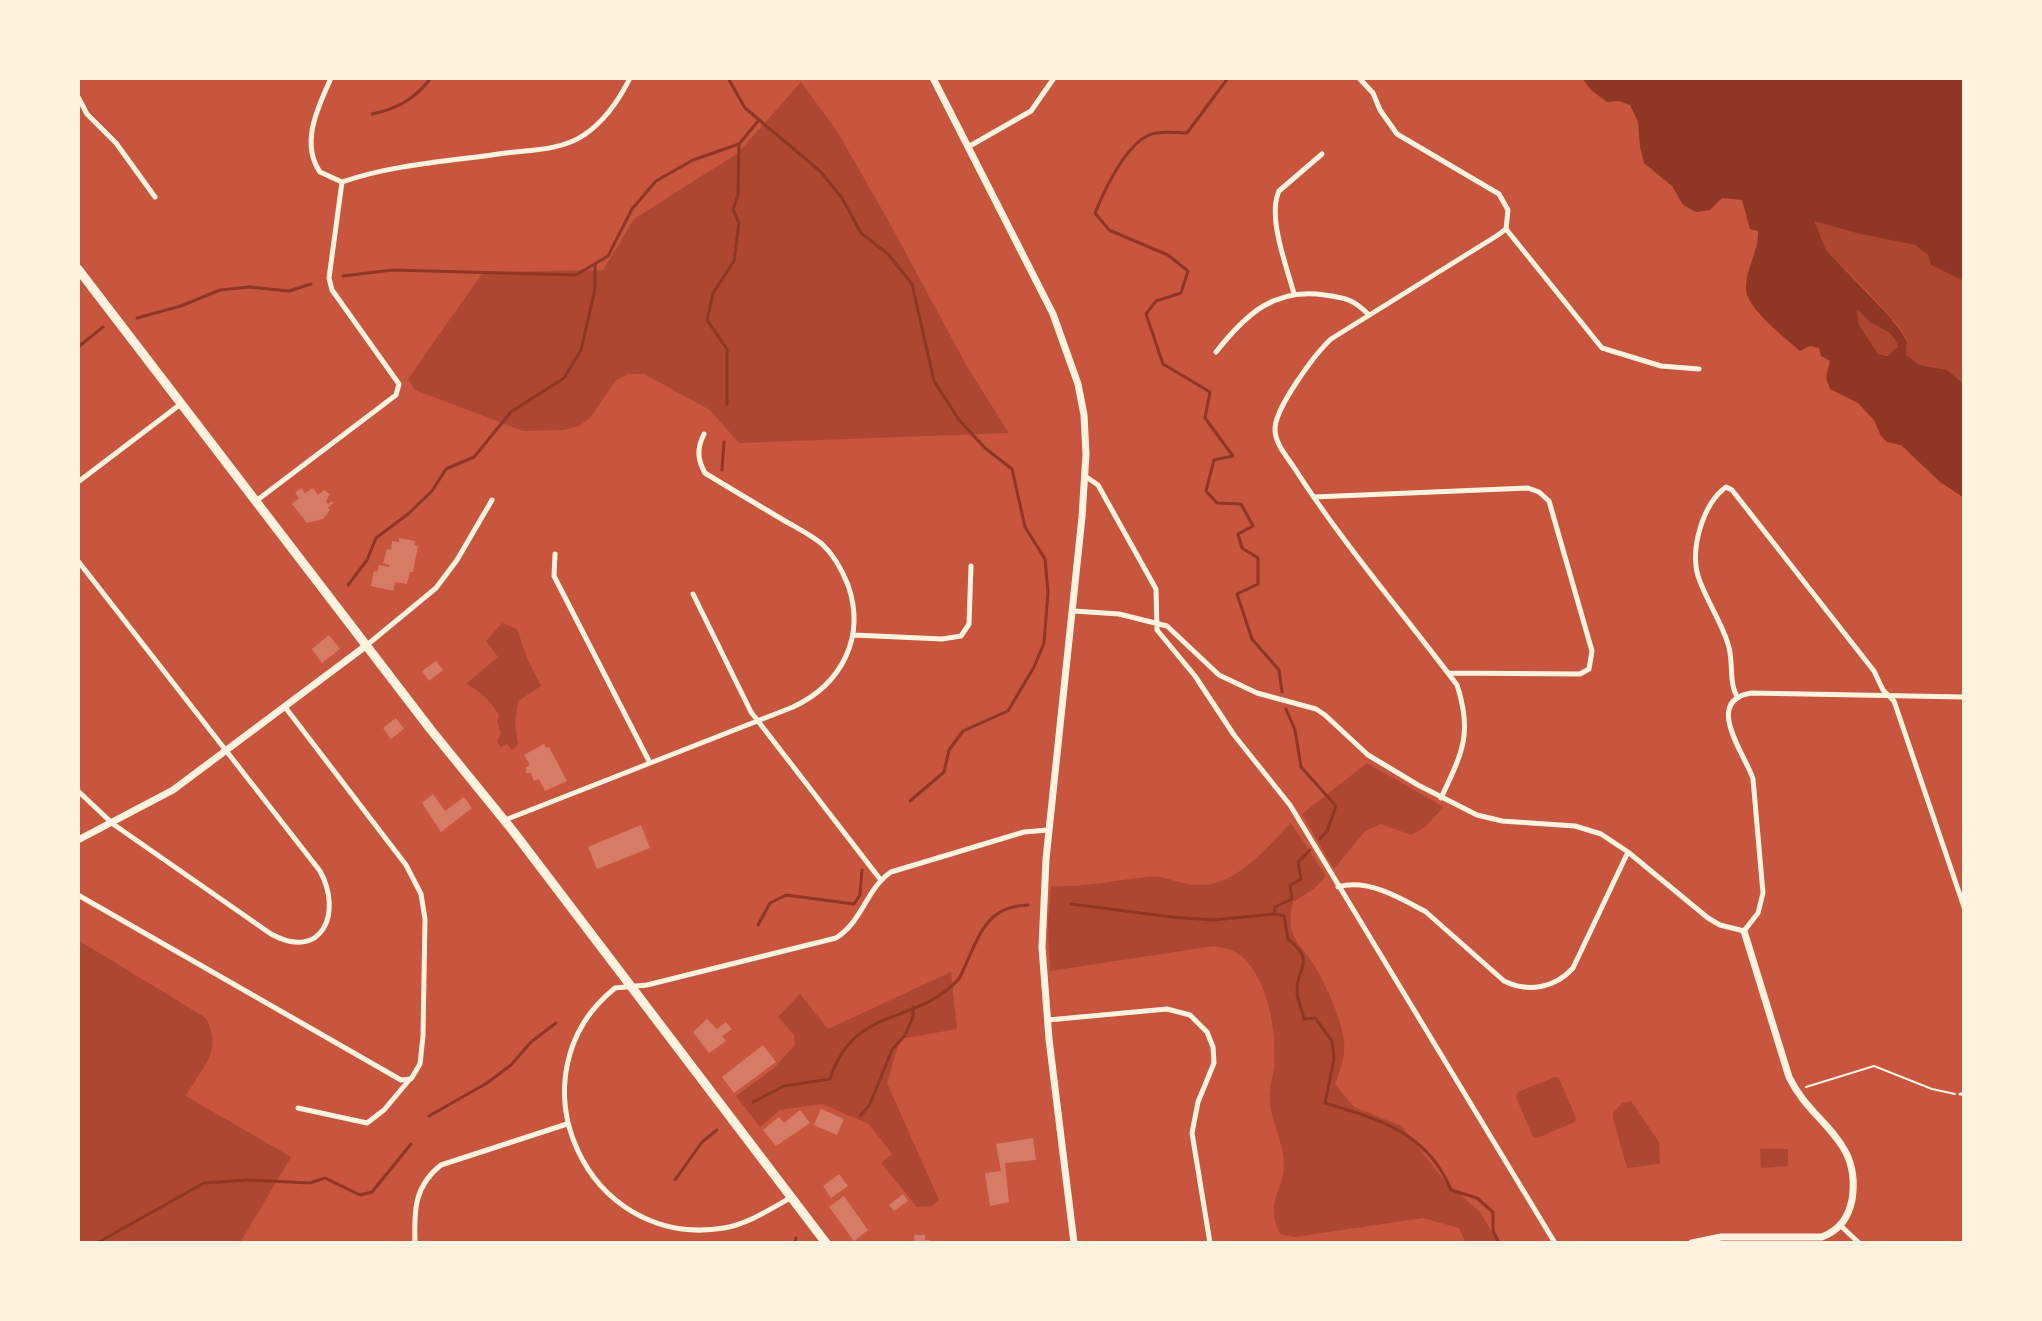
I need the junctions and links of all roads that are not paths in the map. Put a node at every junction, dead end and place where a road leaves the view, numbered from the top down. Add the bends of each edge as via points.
1 (331, 78) edge
2 (630, 78) edge
3 (933, 78) edge
4 (1054, 78) edge
5 (1359, 78) edge
6 (78, 97) edge
7 (968, 147) junction
8 (1322, 154) dead end
9 (342, 182) junction
10 (155, 197) dead end
11 (1506, 229) junction
12 (78, 269) edge
13 (1294, 294) junction
14 (1369, 315) junction
15 (1216, 352) dead end
16 (1699, 369) dead end
17 (183, 403) junction
18 (704, 434) dead end
19 (1085, 476) junction
20 (78, 482) edge
21 (1313, 497) junction
22 (492, 500) dead end
23 (256, 501) junction
24 (555, 554) dead end
25 (78, 561) edge
26 (971, 566) dead end
27 (693, 594) dead end
28 (1074, 611) junction
29 (1157, 622) junction
30 (854, 635) junction
31 (367, 645) junction
32 (1449, 673) junction
33 (1889, 696) junction
34 (1964, 697) edge
35 (1738, 698) junction
36 (285, 707) junction
37 (758, 720) junction
38 (226, 752) junction
39 (650, 763) junction
40 (78, 791) edge
41 (1441, 798) junction
42 (504, 820) junction
43 (113, 824) junction
44 (1048, 830) junction
45 (78, 840) edge
46 (1628, 852) junction
47 (880, 879) junction
48 (1338, 887) junction
49 (78, 895) edge
50 (1964, 907) edge
51 (1744, 931) junction
52 (631, 986) junction
53 (1048, 1020) junction
54 (411, 1079) junction
55 (298, 1108) dead end
56 (567, 1124) junction
57 (790, 1198) junction
58 (1841, 1226) junction
59 (415, 1243) edge
60 (826, 1243) edge
61 (1074, 1243) edge
62 (1210, 1243) edge
63 (1555, 1243) edge
64 (1692, 1243) edge
65 (1859, 1243) edge

1 - 9 street via 313,123 312,155 320,172
2 - 9 street via 611,110 571,142 382,170
3 - 7 street
4 - 7 street via 1031,111
5 - 11 street via 1397,134 1499,194 1508,210
6 - 10 street
7 - 19 street via 1048,303 1071,361 1084,415
8 - 13 street via 1275,199
9 - 23 street via 329,278 332,290 399,384 396,395
11 - 14 street
11 - 16 street via 1602,348 1661,366
12 - 17 main road
13 - 14 street via 1355,301
13 - 15 street via 1247,316
14 - 21 street via 1324,346 1275,419 1277,440
17 - 20 street
17 - 23 main road
18 - 30 street via 698,446 705,473 830,552 851,594
19 - 28 street
19 - 29 street via 1098,485 1156,589
21 - 32 street
21 - 32 street via 1528,488 1549,501 1592,651 1589,669 1580,674
22 - 31 street via 436,588
23 - 31 main road
24 - 39 street via 554,576
25 - 38 street
26 - 30 street via 969,624 961,636
27 - 37 street
28 - 29 street
28 - 44 street
29 - 41 street via 1175,632 1219,675 1257,693 1316,709 1368,755
29 - 48 street via 1157,630 1290,805
30 - 37 street via 843,665 829,682 799,704
31 - 36 street
31 - 42 main road
32 - 41 street via 1461,695 1466,730
33 - 34 street
33 - 35 street via 1751,693
33 - 35 street via 1728,487 1704,515 1697,570 1730,648
33 - 50 street
35 - 51 street via 1730,728 1753,779 1763,890 1758,913
36 - 38 street
36 - 54 street via 406,865 421,894 423,1036 420,1064
37 - 39 street
37 - 47 street
38 - 43 street
38 - 43 street via 327,884 329,916 312,938 293,942 271,934
39 - 42 street
40 - 43 street
41 - 46 street via 1494,819 1583,828
42 - 52 main road
43 - 45 street
44 - 47 street via 920,862
44 - 53 street via 1042,947
46 - 48 street via 1573,968 1564,978 1535,988 1504,981 1412,904 1366,886
46 - 51 street via 1708,918
47 - 52 street via 858,919 836,938
48 - 63 street
49 - 54 street via 401,1080
51 - 58 street via 1789,1077 1851,1162 1852,1200
52 - 56 street via 615,988 603,998 572,1044 565,1083
52 - 57 main road
53 - 61 street
53 - 62 street via 1167,1009 1190,1015 1207,1032 1214,1063 1192,1133
54 - 55 street via 367,1123
56 - 57 street via 582,1160 601,1186 653,1222 686,1229 722,1228
56 - 59 street via 434,1170 417,1193
57 - 60 main road
58 - 64 street via 1814,1238 1721,1237
58 - 65 street

